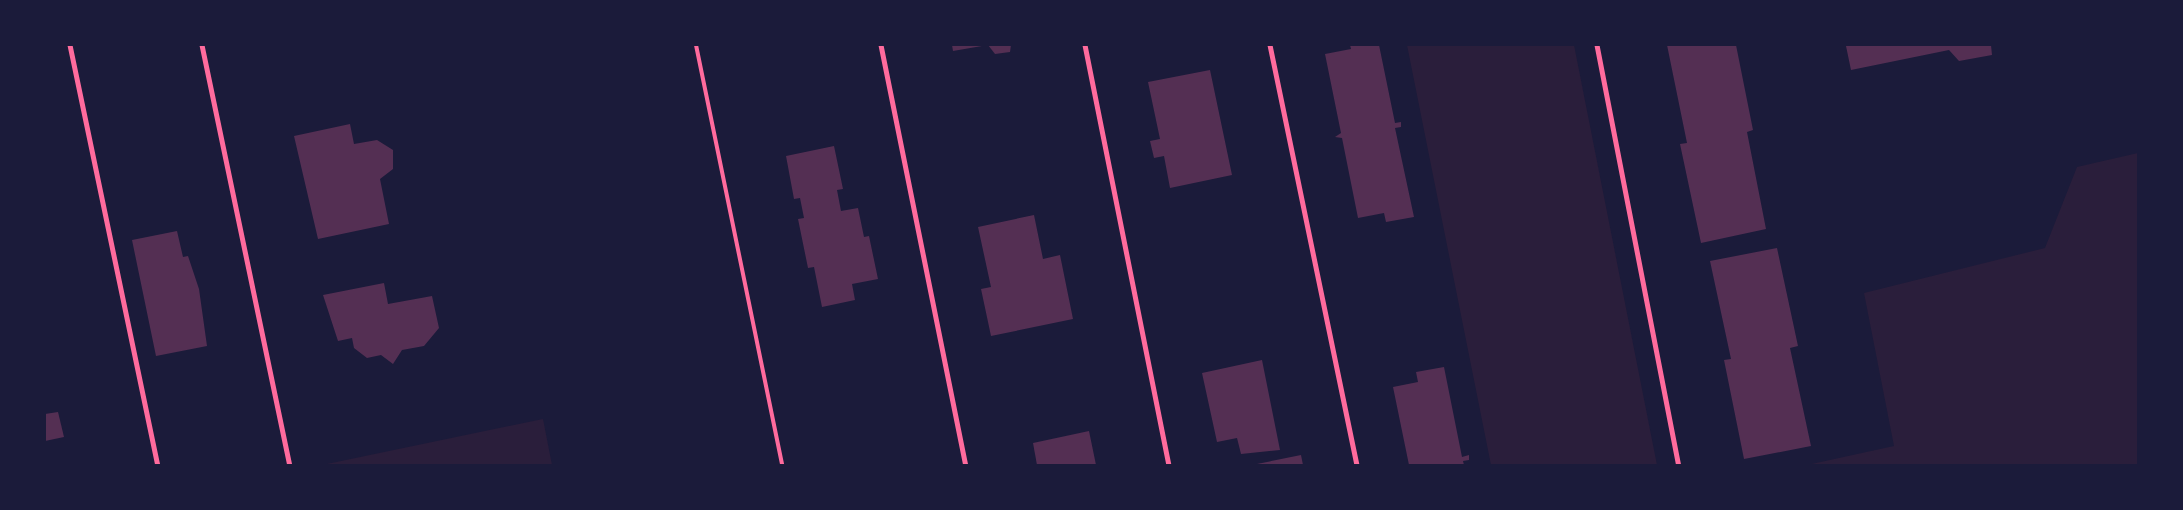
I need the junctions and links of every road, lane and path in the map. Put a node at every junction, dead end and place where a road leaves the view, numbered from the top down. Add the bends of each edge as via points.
1 (70, 45) edge
2 (202, 45) edge
3 (696, 45) edge
4 (881, 45) edge
5 (1085, 45) edge
6 (1270, 45) edge
7 (1597, 45) edge
8 (158, 465) edge
9 (290, 465) edge
10 (782, 465) edge
11 (966, 465) edge
12 (1169, 465) edge
13 (1357, 465) edge
14 (1679, 465) edge

1 - 8 lane
2 - 9 lane
3 - 10 path
4 - 11 lane
5 - 12 lane
6 - 13 lane
7 - 14 lane

